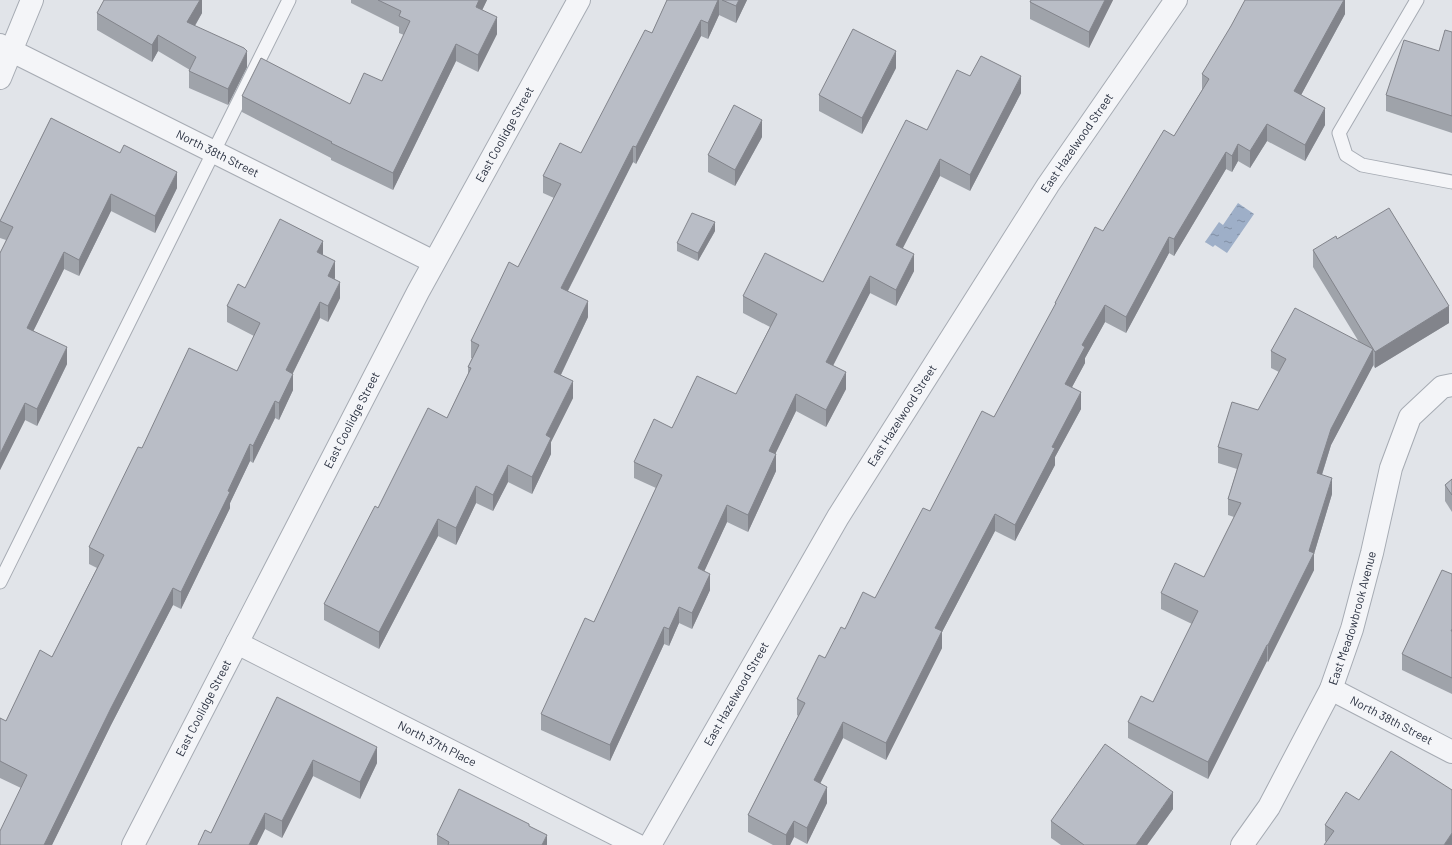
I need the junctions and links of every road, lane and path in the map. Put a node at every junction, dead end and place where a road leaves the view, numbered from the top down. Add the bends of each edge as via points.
1 (32, 0) edge
2 (289, 0) edge
3 (579, 0) edge
4 (1176, 0) edge
5 (1417, 0) edge
6 (5, 48) edge
7 (0, 78) edge
8 (213, 152) junction
9 (1452, 182) edge
10 (434, 262) junction
11 (1447, 386) edge
12 (0, 582) edge
13 (237, 643) junction
14 (1331, 689) junction
15 (1452, 752) edge
16 (133, 845) edge
17 (637, 845) edge
18 (650, 845) edge
19 (1242, 845) edge

1 - 6 street
2 - 8 lane
3 - 10 street, East Coolidge Street
4 - 18 street, East Hazelwood Street via 1048,185 838,517
5 - 9 lane via 1339,133 1346,155 1362,164
6 - 7 street
6 - 8 street, North 38th Street
8 - 10 street, North 38th Street
8 - 12 lane
10 - 13 street, East Coolidge Street
11 - 14 street, East Meadowbrook Avenue via 1410,417 1391,468 1352,629
13 - 16 street, East Coolidge Street
13 - 17 street, North 37th Place
14 - 15 street, North 38th Street
14 - 19 street, East Meadowbrook Avenue via 1269,807

